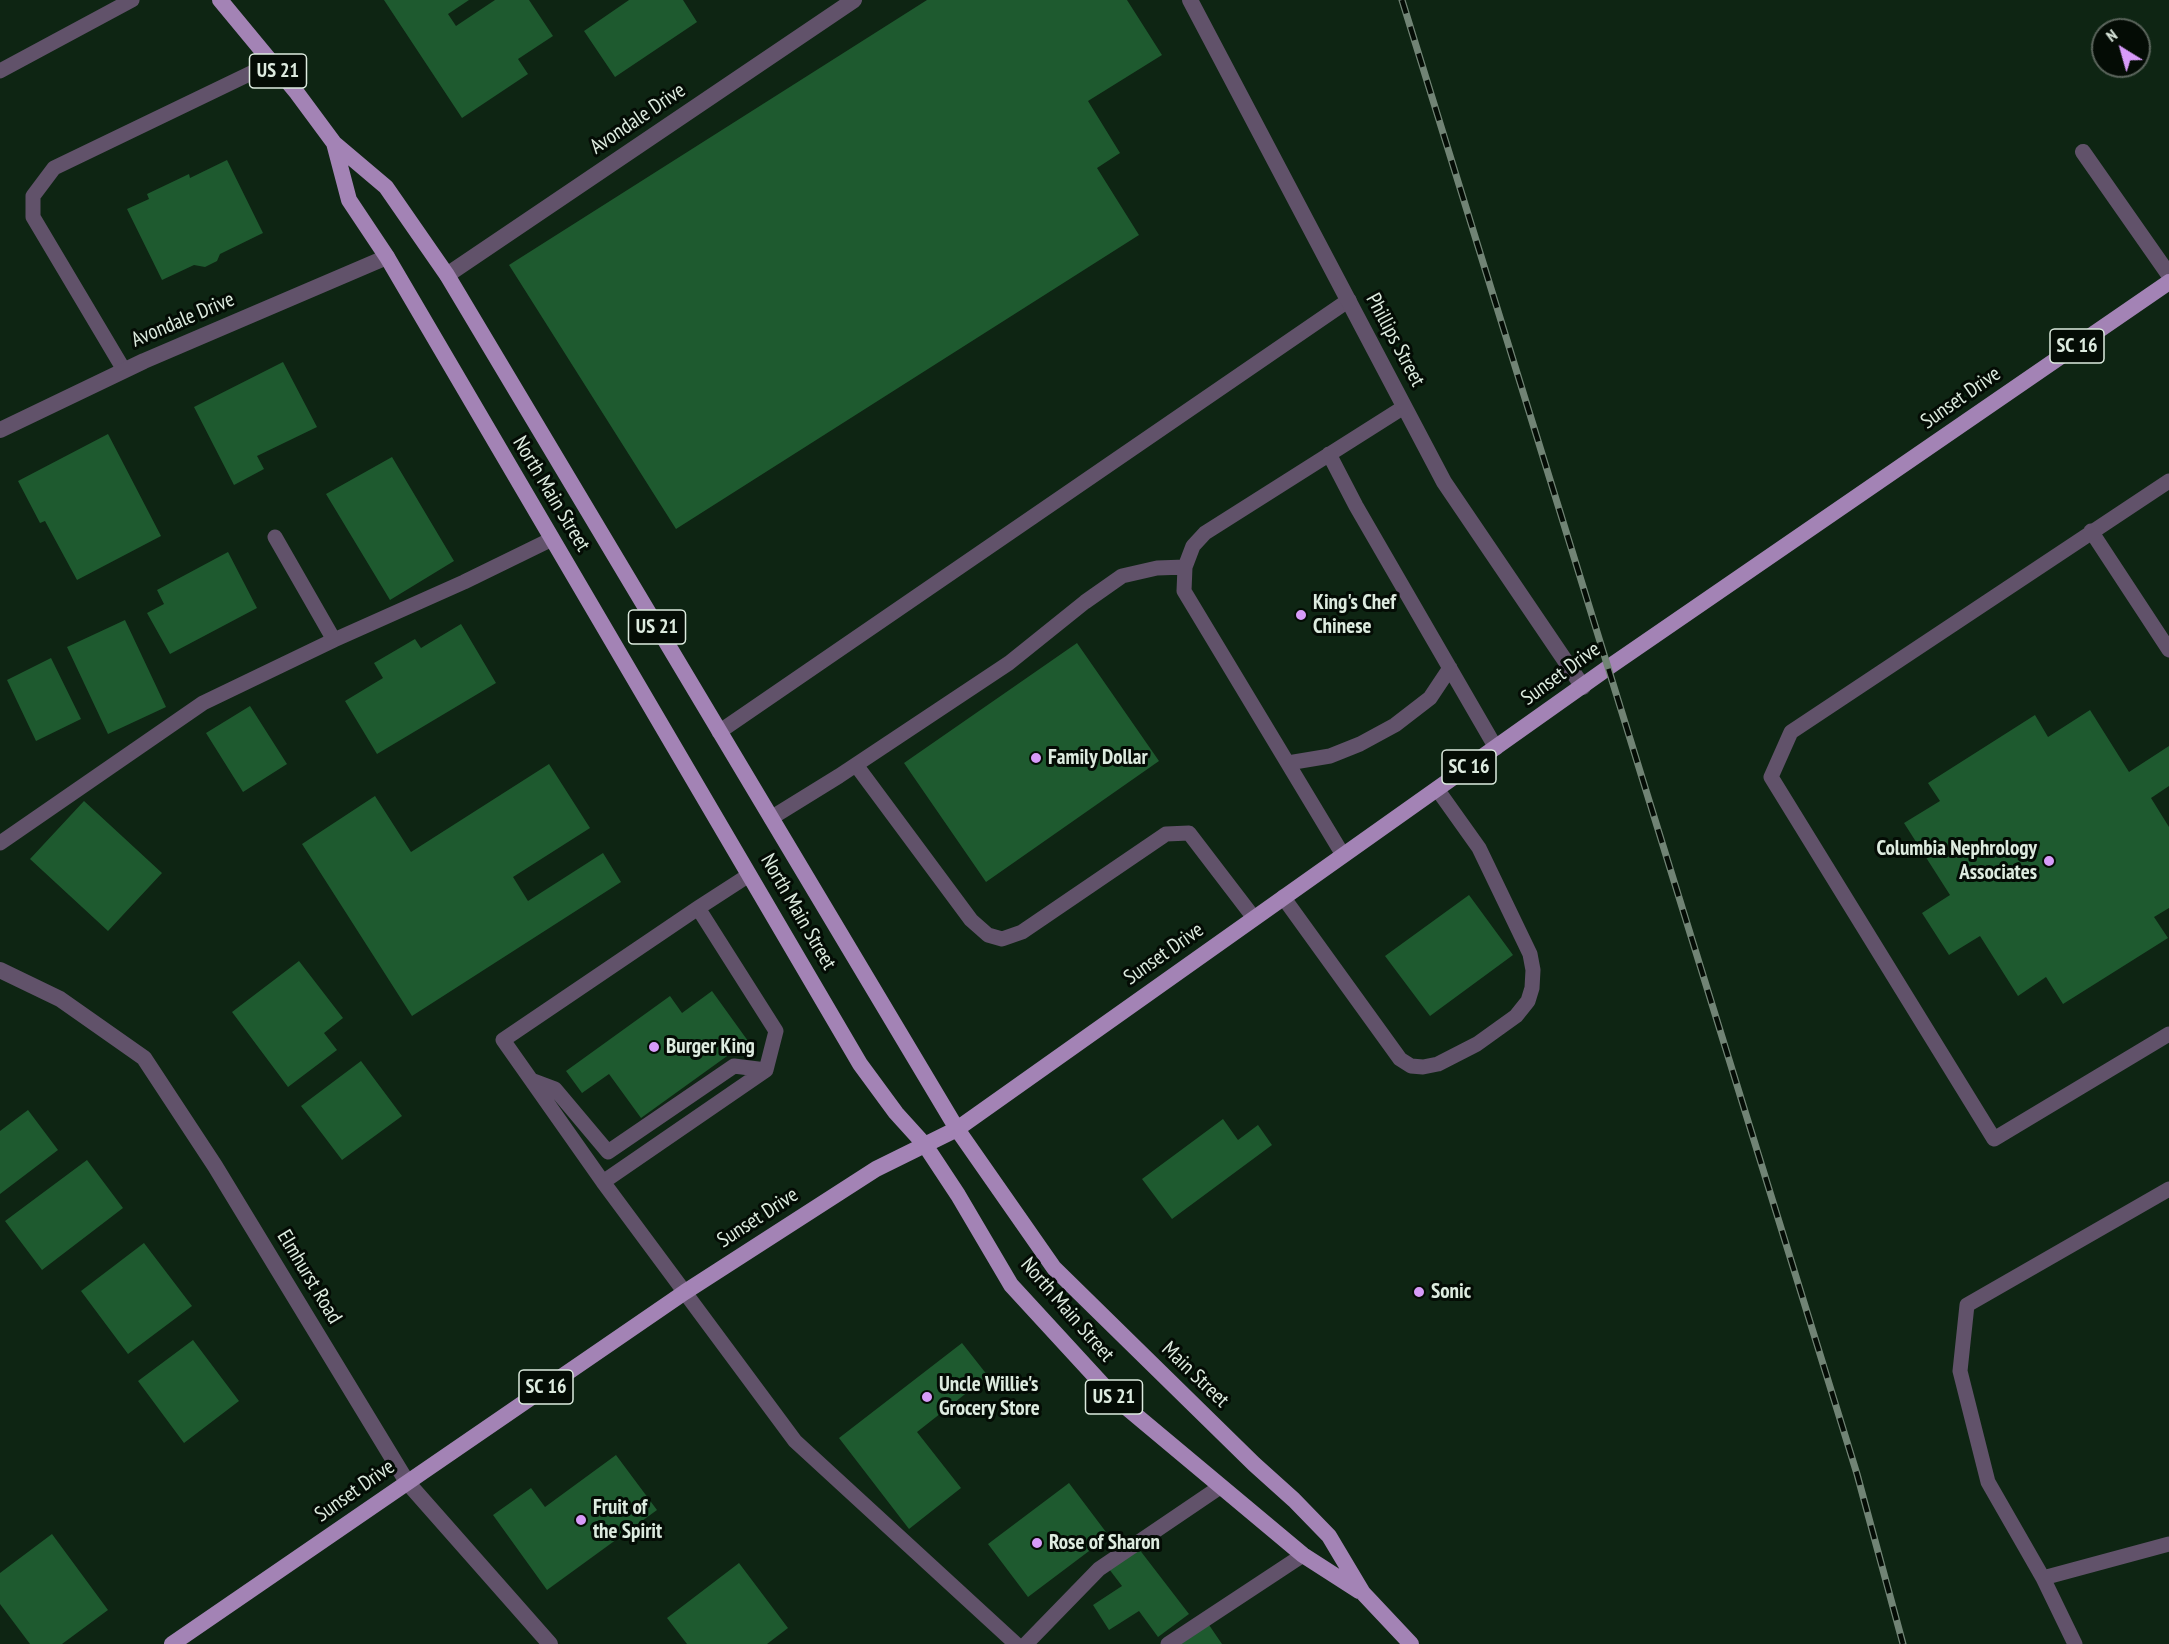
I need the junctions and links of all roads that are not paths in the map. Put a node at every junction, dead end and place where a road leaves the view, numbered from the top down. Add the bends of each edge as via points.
1 (132, 0) edge
2 (220, 0) edge
3 (854, 0) edge
4 (1190, 0) edge
5 (272, 63) junction
6 (0, 71) edge
7 (334, 143) junction
8 (2083, 152) dead end
9 (387, 257) junction
10 (447, 275) junction
11 (2169, 275) edge
12 (2169, 282) edge
13 (1348, 300) junction
14 (124, 370) junction
15 (1404, 406) junction
16 (0, 430) edge
17 (1329, 454) junction
18 (2169, 481) edge
19 (2091, 531) junction
20 (275, 537) dead end
21 (552, 539) junction
22 (1185, 567) junction
23 (334, 640) junction
24 (2169, 650) edge
25 (1450, 668) junction
26 (1583, 687) junction
27 (719, 732) junction
28 (1496, 748) junction
29 (1288, 764) junction
30 (856, 765) junction
31 (1437, 789) junction
32 (771, 818) junction
33 (0, 843) edge
34 (1343, 855) junction
35 (749, 875) junction
36 (1283, 897) junction
37 (698, 908) junction
38 (1254, 918) junction
39 (0, 970) edge
40 (2169, 1034) edge
41 (766, 1070) junction
42 (531, 1080) junction
43 (957, 1129) junction
44 (925, 1145) junction
45 (603, 1182) junction
46 (2169, 1189) edge
47 (685, 1292) junction
48 (407, 1482) junction
49 (1220, 1486) junction
50 (2169, 1544) edge
51 (1303, 1555) junction
52 (2043, 1578) junction
53 (1363, 1593) junction
54 (172, 1644) edge
55 (550, 1644) edge
56 (1016, 1644) edge
57 (1026, 1644) edge
58 (1167, 1644) edge
59 (1411, 1644) edge
60 (2075, 1644) edge

1 - 6 lane
2 - 5 main road, North Main Street / US 21
3 - 10 street, Avondale Drive
4 - 13 street, Phillips Street
5 - 7 main road, North Main Street / US 21
5 - 14 lane via 54,168 33,196 33,217
7 - 9 main road, North Main Street / US 21 via 349,200
7 - 10 main road, North Main Street / US 21 via 386,187
8 - 11 street
9 - 14 street, Avondale Drive
9 - 21 main road, North Main Street / US 21
10 - 27 main road, North Main Street / US 21
12 - 26 main road, Sunset Drive / SC 16
13 - 15 street, Phillips Street
13 - 27 lane
14 - 16 street, Avondale Drive
15 - 17 lane
15 - 26 street, Phillips Street via 1444,482
17 - 22 lane via 1204,533 1193,546
17 - 25 lane
18 - 19 lane
19 - 24 lane
19 - 40 lane via 1791,732 1771,777 1994,1139
20 - 23 lane
21 - 23 lane
21 - 35 main road, North Main Street / US 21
22 - 29 lane via 1184,591
22 - 30 lane via 1122,576 1009,663
23 - 33 lane via 203,703
25 - 28 lane
25 - 29 lane via 1430,698 1395,725 1330,756
26 - 28 main road, Sunset Drive / SC 16
27 - 32 main road, North Main Street / US 21
28 - 31 main road, Sunset Drive / SC 16
29 - 34 lane
30 - 32 lane
30 - 38 lane via 971,920 988,935 1002,939 1022,932 1166,834 1189,833
31 - 34 main road, Sunset Drive / SC 16
31 - 36 lane via 1479,848 1530,954 1532,988 1516,1016 1458,1055 1438,1064 1411,1066 1391,1049
32 - 43 main road, North Main Street / US 21
34 - 36 main road, Sunset Drive / SC 16
35 - 37 lane
35 - 44 main road, North Main Street / US 21 via 860,1064
36 - 38 main road, Sunset Drive / SC 16
37 - 41 lane via 776,1031
37 - 42 lane via 503,1040
38 - 43 main road, Sunset Drive / SC 16
39 - 48 street, Elmhurst Road via 60,999 144,1058 215,1166
41 - 42 lane via 734,1066 608,1152 555,1089
41 - 45 lane
42 - 45 lane
43 - 44 main road, Sunset Drive / SC 16
43 - 53 main road, Main Street / US 21 via 1054,1268 1329,1536
44 - 47 main road, Sunset Drive / SC 16 via 876,1169
44 - 49 main road, North Main Street / US 21 via 1011,1285 1114,1397
45 - 47 lane
46 - 52 lane via 1967,1305 1960,1371 1988,1482
47 - 48 main road, Sunset Drive / SC 16
47 - 56 lane via 795,1442
48 - 54 main road, Sunset Drive / SC 16
48 - 55 street, Elmhurst Road
49 - 51 main road, North Main Street / US 21
49 - 57 lane via 1099,1569
50 - 52 lane
51 - 53 main road, North Main Street / US 21
51 - 58 lane
52 - 60 lane
53 - 59 main road, Main Street / US 21

